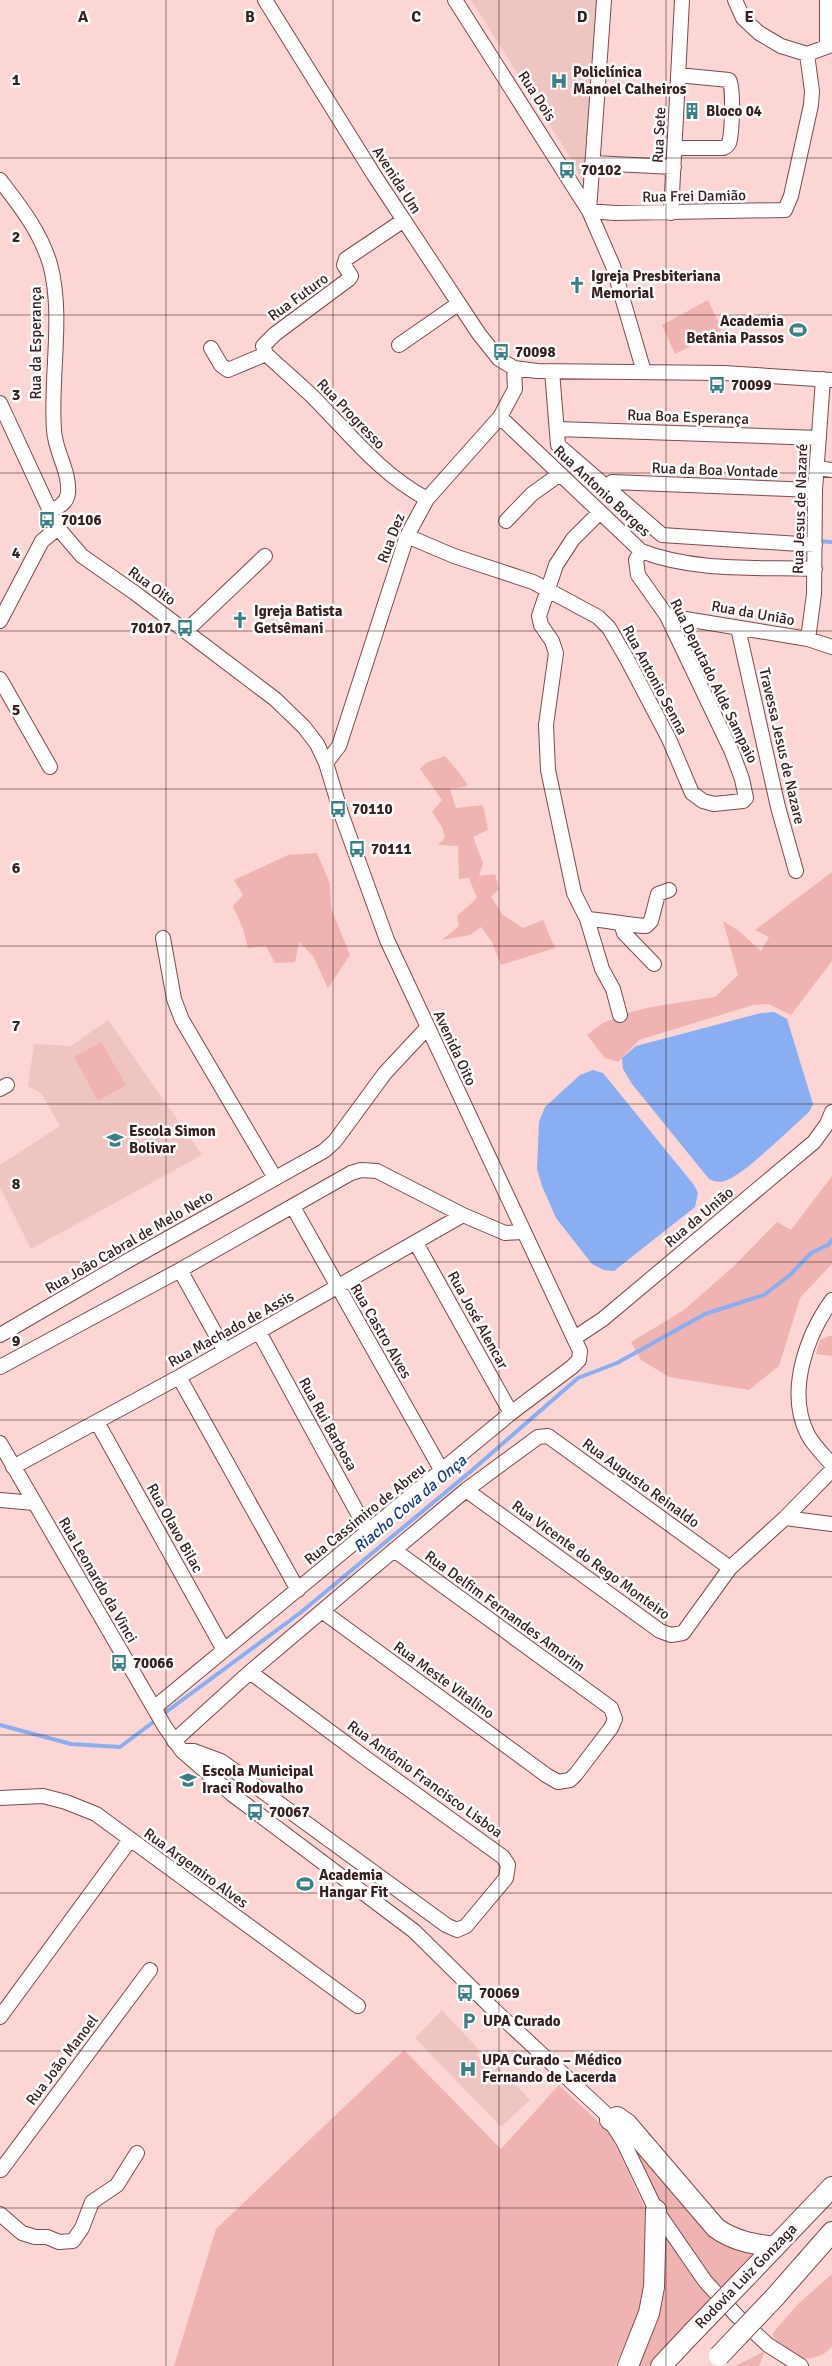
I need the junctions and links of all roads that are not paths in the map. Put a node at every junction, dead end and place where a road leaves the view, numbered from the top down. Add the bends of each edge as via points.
1 (265, 0) edge
2 (455, 0) edge
3 (604, 0) edge
4 (682, 0) edge
5 (735, 0) edge
6 (827, 0) edge
7 (829, 46) edge
8 (807, 54) junction
9 (678, 75) junction
10 (675, 148) junction
11 (593, 163) junction
12 (674, 166) junction
13 (0, 180) edge
14 (589, 211) junction
15 (671, 213) junction
16 (404, 220) junction
17 (458, 304) junction
18 (399, 345) dead end
19 (211, 348) dead end
20 (265, 348) junction
21 (514, 368) junction
22 (552, 371) junction
23 (644, 372) junction
24 (828, 380) edge
25 (0, 403) edge
26 (500, 417) junction
27 (557, 429) junction
28 (818, 438) junction
29 (817, 468) junction
30 (832, 470) edge
31 (560, 474) junction
32 (612, 482) dead end
33 (815, 490) junction
34 (427, 499) junction
35 (50, 511) junction
36 (600, 512) junction
37 (506, 521) dead end
38 (58, 528) junction
39 (407, 536) junction
40 (815, 545) junction
41 (641, 551) junction
42 (265, 556) dead end
43 (815, 568) junction
44 (548, 589) junction
45 (1, 615) edge
46 (667, 616) junction
47 (738, 628) junction
48 (186, 631) junction
49 (808, 639) junction
50 (832, 648) edge
51 (0, 679) edge
52 (326, 763) junction
53 (50, 767) dead end
54 (743, 801) joint
55 (796, 871) dead end
56 (669, 890) dead end
57 (587, 918) junction
58 (621, 924) junction
59 (163, 938) dead end
60 (654, 964) dead end
61 (620, 1015) dead end
62 (427, 1028) junction
63 (832, 1112) edge
64 (276, 1178) junction
65 (293, 1207) junction
66 (464, 1216) junction
67 (524, 1232) junction
68 (416, 1243) junction
69 (180, 1270) junction
70 (337, 1287) junction
71 (832, 1300) edge
72 (259, 1332) junction
73 (0, 1335) edge
74 (576, 1337) junction
75 (225, 1351) junction
76 (0, 1367) edge
77 (179, 1377) junction
78 (511, 1413) junction
79 (97, 1422) junction
80 (0, 1443) edge
81 (832, 1465) edge
82 (13, 1467) junction
83 (832, 1470) edge
84 (442, 1471) junction
85 (466, 1490) junction
86 (0, 1500) edge
87 (34, 1503) junction
88 (785, 1518) junction
89 (832, 1524) edge
90 (368, 1532) junction
91 (394, 1550) junction
92 (730, 1568) junction
93 (298, 1590) junction
94 (322, 1611) junction
95 (224, 1650) junction
96 (250, 1672) junction
97 (159, 1717) junction
98 (178, 1746) junction
99 (546, 1775) joint
100 (0, 1798) edge
101 (130, 1840) junction
102 (150, 1970) dead end
103 (358, 2006) dead end
104 (0, 2017) edge
105 (610, 2120) junction
106 (137, 2153) dead end
107 (0, 2170) edge
108 (832, 2187) edge
109 (656, 2210) junction
110 (0, 2214) edge
111 (832, 2232) edge
112 (832, 2243) edge
113 (774, 2247) junction
114 (814, 2252) junction
115 (714, 2361) edge
116 (780, 2362) edge
117 (628, 2366) edge
118 (661, 2366) edge
119 (801, 2366) edge

1 - 16 street, Avenida Um
2 - 14 street, Rua Dois
3 - 11 street
4 - 9 street, Rua Sete
5 - 8 street via 743,18 758,34
6 - 7 street
7 - 8 street
8 - 15 street, Rua Frei Damião via 811,105 787,207 781,211
9 - 10 street, Rua Sete
9 - 10 street via 731,82 731,129 730,141 724,148
10 - 12 street, Rua Sete
11 - 12 street
11 - 14 street
12 - 15 street, Rua Sete
13 - 35 street, Rua da Esperança via 35,228 50,266 55,300 54,434 68,479 68,493 62,505
14 - 15 street, Rua Frei Damião
14 - 23 street, Rua Dois via 613,266
16 - 17 street, Avenida Um
16 - 20 street, Rua Futuro via 346,259 344,265 350,273 349,279
17 - 18 street
17 - 21 street, Avenida Um via 486,345 499,359
19 - 20 street via 228,370
20 - 34 street, Rua Progresso via 354,443 410,490
21 - 22 street
21 - 26 street, Rua Dez via 515,389
22 - 23 street
22 - 27 street
23 - 24 street
24 - 28 street, Rua Jesus de Nazaré
25 - 35 street, Rua Oito
26 - 31 street, Rua Antonio Borges
26 - 34 street, Rua Dez
27 - 28 street, Rua Boa Esperança
27 - 40 street via 558,445 662,536
28 - 29 street, Rua Jesus de Nazaré
29 - 30 street
29 - 33 street, Rua Jesus de Nazaré
31 - 36 street, Rua Antonio Borges
31 - 37 street via 532,494
32 - 33 street, Rua da Boa Vontade
33 - 40 street, Rua Jesus de Nazaré
34 - 39 street, Rua Dez
35 - 38 street, Rua Oito
36 - 41 street, Rua Antonio Borges
36 - 44 street via 573,539 556,565
38 - 45 street via 42,541
38 - 48 street, Rua Oito via 82,556
39 - 44 street, Rua Antonio Senna
39 - 52 street, Rua Dez via 339,746
40 - 43 street, Rua Jesus de Nazaré
41 - 43 street, Rua Antonio Borges via 697,565
41 - 46 street, Rua Deputado Alde Sampaio via 636,560 638,575
42 - 48 street
43 - 49 street, Rua Jesus de Nazaré
44 - 54 street, Rua Antonio Senna via 598,617 608,628 669,739 692,793 714,804
44 - 57 street via 539,616 556,653 546,725 548,770 574,893
46 - 47 street, Rua da União
46 - 54 street, Rua Deputado Alde Sampaio via 736,762 746,796
47 - 49 street, Rua da União
47 - 55 street, Travessa Jesus de Nazare via 778,808
48 - 52 street, Rua Oito via 275,699 317,744
49 - 50 street, Rua da União
51 - 53 street
52 - 62 street, Avenida Oito via 377,915
56 - 58 street via 658,894 651,921 646,926
57 - 58 street
57 - 61 street
58 - 60 street via 624,932
59 - 64 street via 174,999 182,1020
62 - 64 street, Rua João Cabral de Melo Neto via 385,1073 330,1146
62 - 67 street, Avenida Oito
63 - 74 street, Rua da União via 808,1148 604,1319
64 - 73 street, Rua João Cabral de Melo Neto
65 - 66 street via 350,1173 369,1170 395,1179
65 - 69 street
65 - 70 street, Rua Castro Alves
66 - 67 street via 505,1233
66 - 68 street, Rua Machado de Assis
67 - 74 street, Avenida Oito
68 - 70 street, Rua Machado de Assis
68 - 78 street, Rua José Alencar
69 - 75 street
69 - 76 street
70 - 72 street, Rua Machado de Assis
70 - 84 street, Rua Castro Alves
71 - 81 street via 813,1333 798,1392 807,1434
72 - 75 street, Rua Machado de Assis
72 - 90 street, Rua Rui Barbosa
74 - 78 street, Rua Cassimiro de Abreu via 580,1350 576,1363
75 - 77 street, Rua Machado de Assis
77 - 79 street, Rua Machado de Assis
77 - 93 street
78 - 84 street, Rua Cassimiro de Abreu
79 - 82 street, Rua Machado de Assis
79 - 95 street, Rua Olavo Bilac
80 - 82 street, Rua Leonardo da Vinci
82 - 87 street, Rua Leonardo da Vinci
83 - 88 street, Rua Vicente do Rego Monteiro
84 - 90 street, Rua Cassimiro de Abreu
85 - 91 street
85 - 92 street, Rua Augusto Reinaldo via 530,1441 538,1436 548,1436
85 - 92 street, Rua Vicente do Rego Monteiro via 660,1631 671,1635 683,1633
86 - 87 street
87 - 97 street, Rua Leonardo da Vinci
88 - 89 street
88 - 92 street, Rua Vicente do Rego Monteiro
90 - 93 street, Rua Cassimiro de Abreu
91 - 94 street
91 - 99 street, Rua Delfim Fernandes Amorim via 614,1713 611,1728 570,1780 558,1782
93 - 95 street, Rua Cassimiro de Abreu
94 - 96 street
94 - 99 street, Rua Meste Vitalino
95 - 97 street, Rua Cassimiro de Abreu
96 - 98 street
96 - 98 street, Rua Antônio Francisco Lisboa via 503,1857 508,1865 506,1878 466,1926 457,1930 446,1925 221,1761
97 - 98 street, Rua Leonardo da Vinci
98 - 105 street, Rua Leonardo da Vinci via 233,1795 414,1931
100 - 101 street, Rua Argemiro Alves via 43,1796 66,1802 96,1814
101 - 103 street, Rua Argemiro Alves
101 - 104 street
102 - 107 street, Rua João Manoel
105 - 109 street, Rua Leonardo da Vinci
105 - 113 highway via 617,2117 627,2124 716,2228 745,2243
106 - 110 street via 117,2185 92,2202 73,2241 59,2242 22,2233
108 - 113 highway, Rodovia Luiz Gonzaga
109 - 116 street, Rua Leonardo da Vinci via 705,2281
109 - 117 highway via 654,2287 649,2313
111 - 114 highway
112 - 114 highway
113 - 118 highway, Rodovia Luiz Gonzaga, bridge
114 - 115 highway, bridge
116 - 119 street, Rua Leonardo da Vinci

